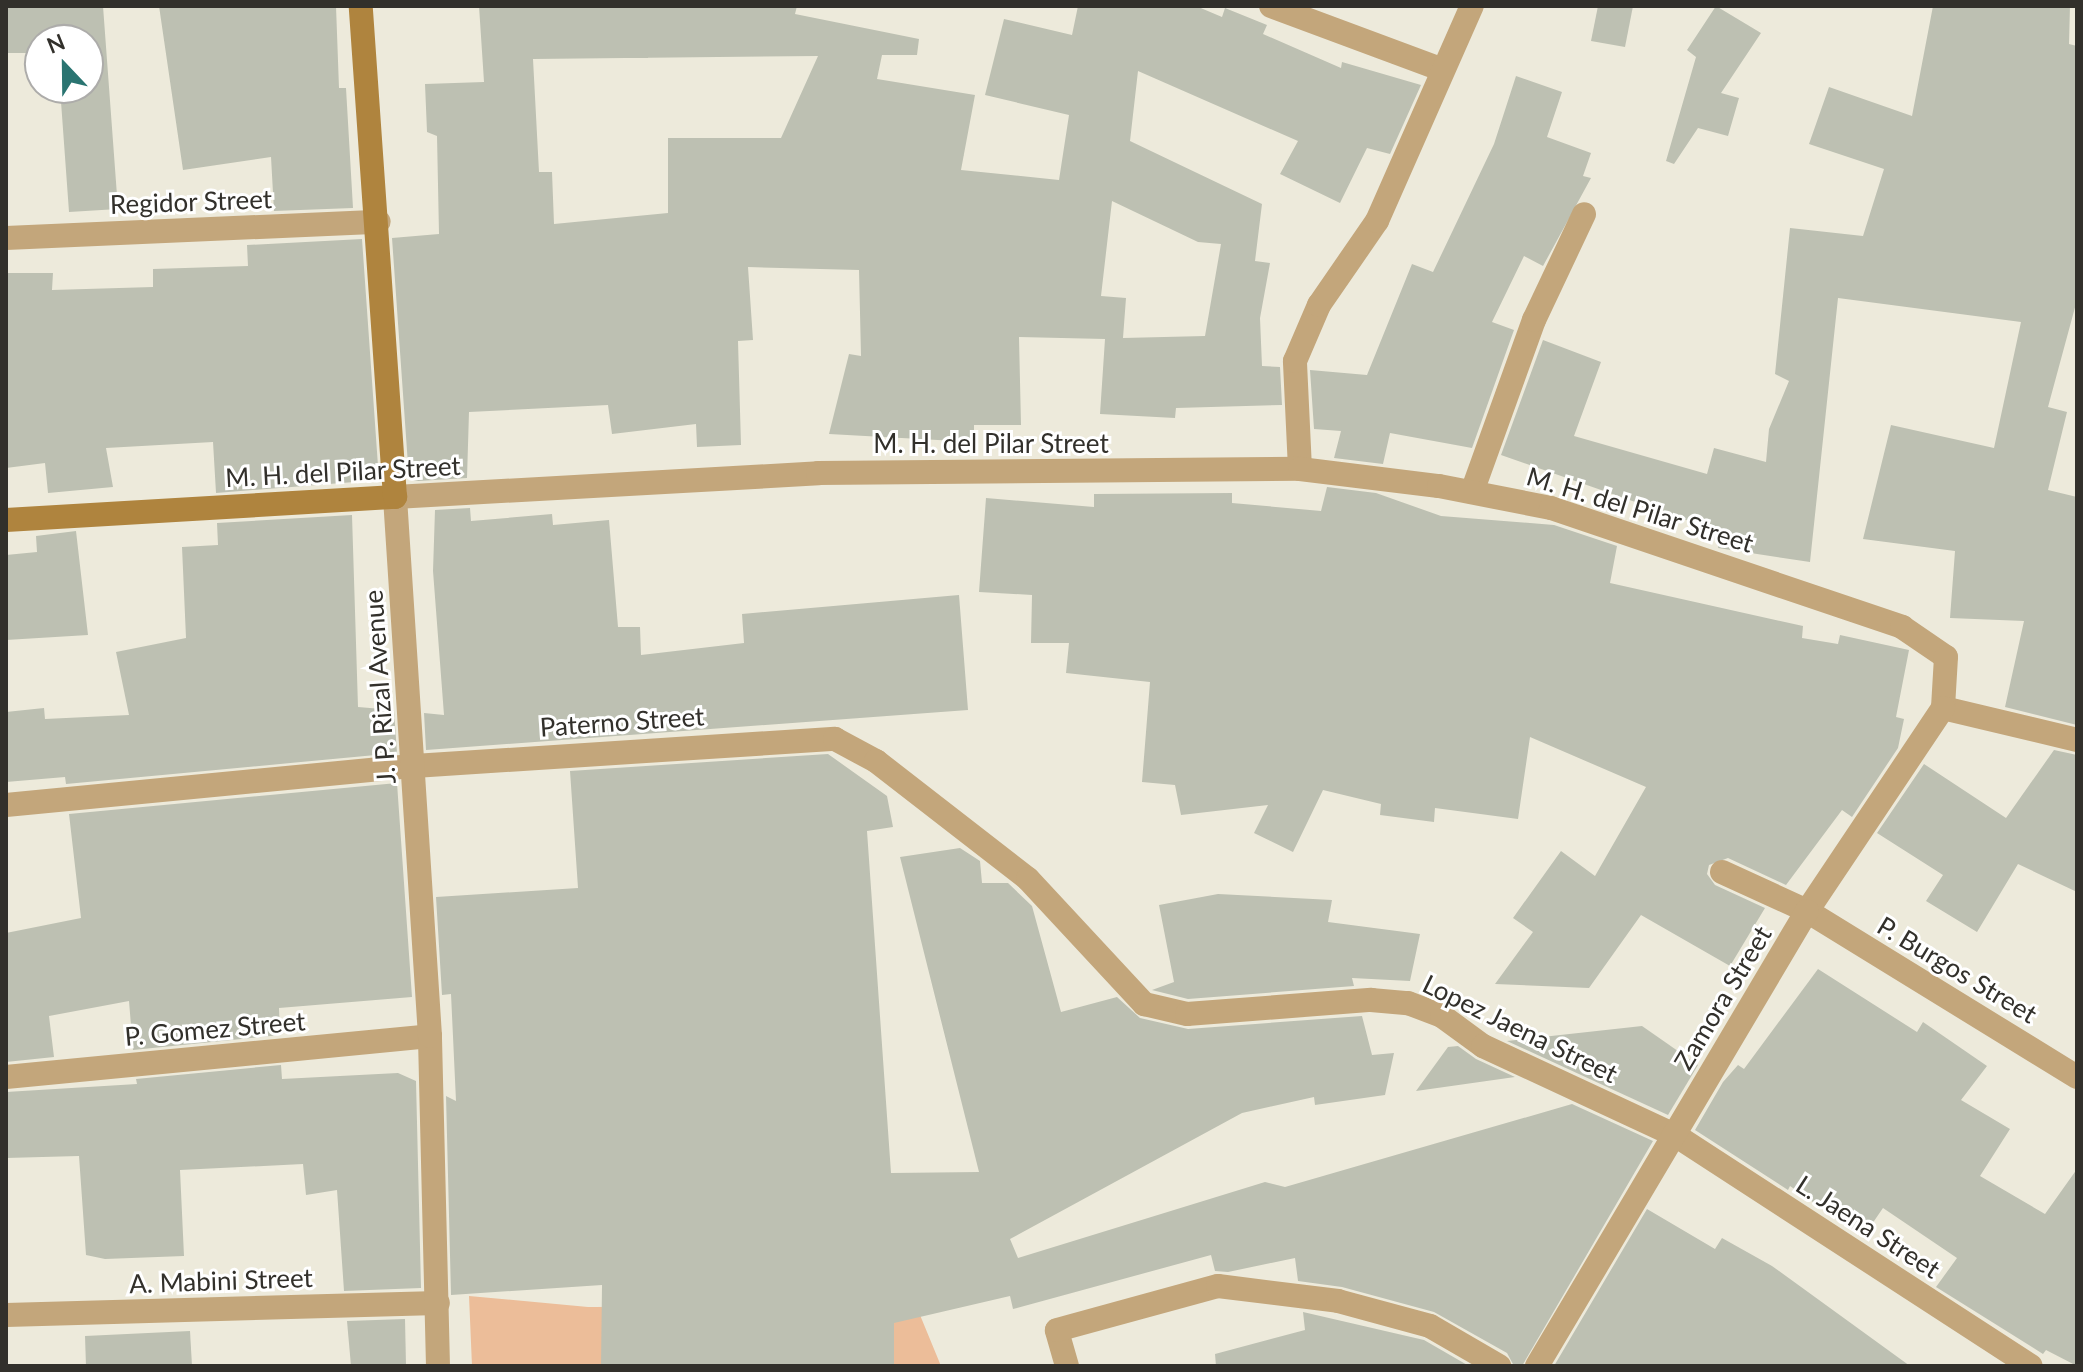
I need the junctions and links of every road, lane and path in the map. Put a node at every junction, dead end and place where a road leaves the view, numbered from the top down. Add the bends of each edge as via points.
1 (361, 6) edge
2 (1271, 6) edge
3 (1472, 6) edge
4 (1440, 69) junction
5 (1584, 214) dead end
6 (379, 222) junction
7 (6, 238) edge
8 (1300, 469) junction
9 (1472, 492) junction
10 (395, 497) junction
11 (6, 520) edge
12 (1943, 708) junction
13 (2077, 740) edge
14 (414, 766) junction
15 (6, 805) edge
16 (1722, 872) dead end
17 (1807, 911) junction
18 (1144, 1004) joint
19 (430, 1036) junction
20 (6, 1077) edge
21 (2077, 1077) edge
22 (1675, 1135) junction
23 (438, 1303) junction
24 (6, 1315) edge
25 (438, 1366) edge
26 (1067, 1366) edge
27 (1499, 1366) edge
28 (1537, 1366) edge
29 (2031, 1366) edge

1 - 6 main road, J. P. Rizal Avenue
2 - 4 street
3 - 4 street
4 - 8 street via 1377,221 1319,305 1295,361
5 - 9 street via 1534,320
6 - 7 street, Regidor Street
6 - 10 main road, J. P. Rizal Avenue
8 - 9 street, M. H. del Pilar Street
8 - 10 street, M. H. del Pilar Street via 818,473
9 - 12 street, M. H. del Pilar Street via 1551,508 1902,627 1946,657
10 - 11 main road, M. H. del Pilar Street
10 - 14 street, J. P. Rizal Avenue
12 - 13 street
12 - 17 street, Zamora Street
14 - 15 street, Paterno Street
14 - 18 street, Paterno Street via 835,739 876,761 1028,879
14 - 19 street, J. P. Rizal Avenue
16 - 17 street, P. Burgos Street
17 - 21 street, P. Burgos Street
17 - 22 street, Zamora Street
18 - 22 street, Lopez Jaena Street via 1187,1014 1371,1000 1408,1003 1442,1016 1483,1046
19 - 20 street, P. Gomez Street
19 - 23 street, J. P. Rizal Avenue
22 - 28 street, Zamora Street
22 - 29 street, L. Jaena Street
23 - 24 street, A. Mabini Street
23 - 25 street, J. P. Rizal Avenue
26 - 27 street via 1057,1330 1218,1286 1338,1301 1430,1326

